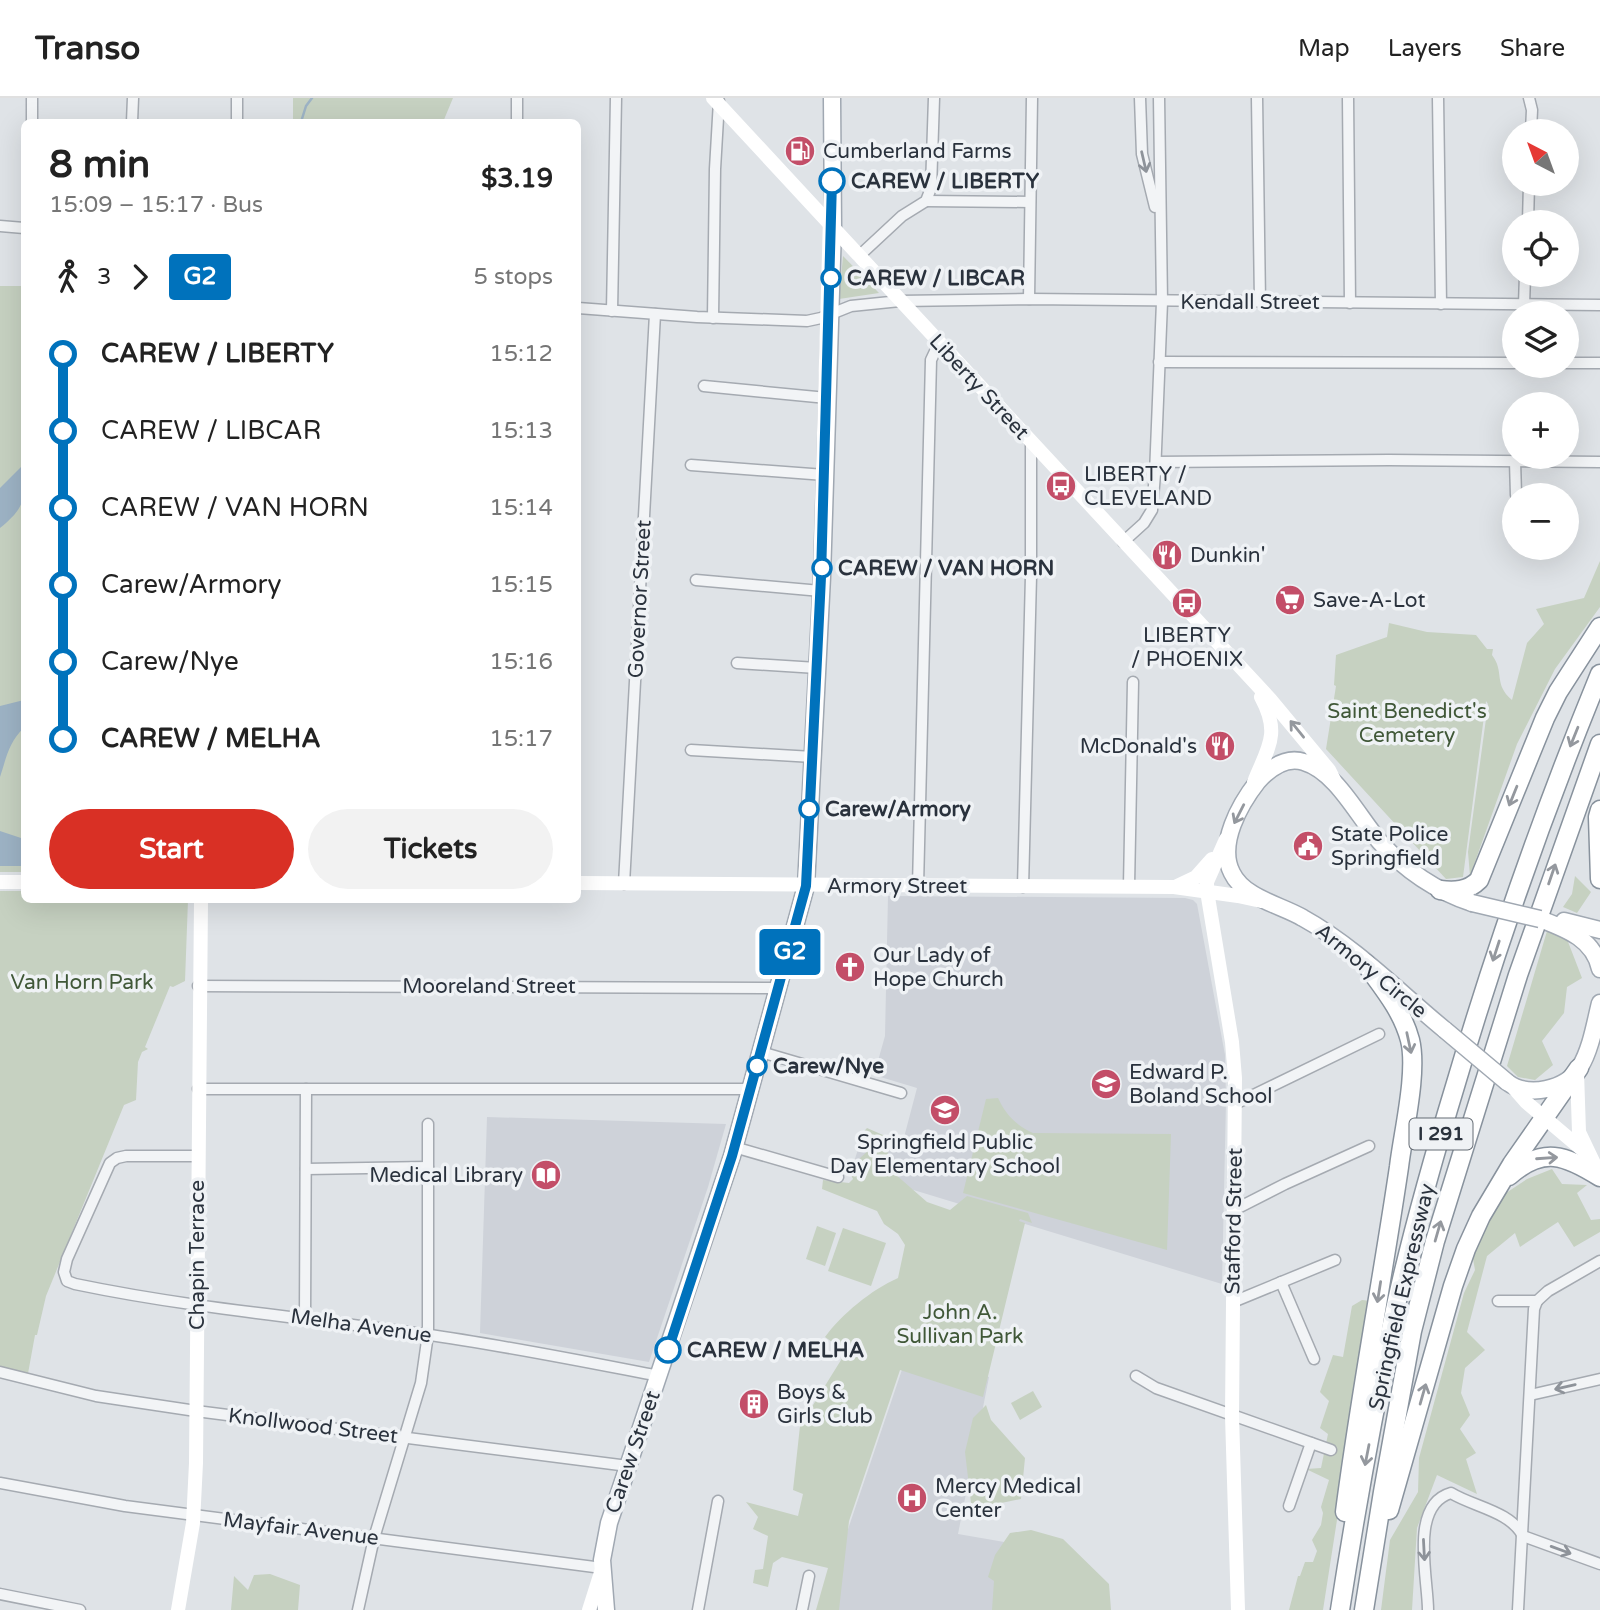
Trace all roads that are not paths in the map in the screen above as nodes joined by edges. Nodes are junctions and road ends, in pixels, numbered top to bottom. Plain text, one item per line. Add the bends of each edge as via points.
1 (32, 98) edge
2 (133, 98) edge
3 (237, 98) edge
4 (517, 98) edge
5 (617, 98) edge
6 (832, 98) edge
7 (934, 98) edge
8 (1032, 98) edge
9 (1140, 98) edge
10 (1159, 98) edge
11 (1257, 98) edge
12 (1348, 98) edge
13 (1438, 98) edge
14 (1529, 98) edge
15 (717, 100) edge
16 (32, 119) edge
17 (132, 119) edge
18 (237, 119) edge
19 (517, 119) edge
20 (1532, 119) edge
21 (926, 201) junction
22 (1030, 202) junction
23 (1159, 225) junction
24 (0, 226) edge
25 (21, 228) edge
26 (833, 228) junction
27 (859, 256) junction
28 (1028, 299) junction
29 (900, 301) junction
30 (1162, 302) junction
31 (1260, 302) junction
32 (1350, 303) junction
33 (1441, 304) junction
34 (1502, 305) edge
35 (1579, 305) edge
36 (1600, 305) edge
37 (581, 308) edge
38 (612, 311) junction
39 (830, 313) junction
40 (655, 314) junction
41 (713, 318) junction
42 (939, 343) junction
43 (1159, 362) junction
44 (1502, 363) edge
45 (1579, 363) edge
46 (1600, 363) edge
47 (704, 386) dead end
48 (827, 398) junction
49 (1031, 443) junction
50 (1502, 461) edge
51 (1156, 462) junction
52 (1579, 462) edge
53 (1600, 462) edge
54 (691, 465) dead end
55 (825, 475) junction
56 (1123, 541) junction
57 (696, 580) dead end
58 (821, 591) junction
59 (1600, 627) edge
60 (737, 663) dead end
61 (817, 668) junction
62 (1600, 674) edge
63 (1247, 675) junction
64 (1133, 682) dead end
65 (1600, 744) edge
66 (691, 750) dead end
67 (813, 757) junction
68 (1336, 785) junction
69 (1252, 789) junction
70 (1600, 810) edge
71 (1599, 843) edge
72 (1224, 844) junction
73 (1600, 879) edge
74 (0, 882) edge
75 (21, 882) edge
76 (581, 883) edge
77 (624, 884) junction
78 (806, 886) junction
79 (918, 886) junction
80 (1129, 886) junction
81 (1023, 887) junction
82 (1174, 887) junction
83 (1440, 890) junction
84 (1207, 891) junction
85 (201, 903) edge
86 (1271, 904) junction
87 (1558, 923) junction
88 (1600, 930) edge
89 (1365, 963) junction
90 (1600, 969) edge
91 (198, 986) junction
92 (779, 988) junction
93 (1600, 1003) edge
94 (1379, 1034) dead end
95 (761, 1052) junction
96 (1578, 1070) junction
97 (1509, 1084) junction
98 (198, 1089) junction
99 (306, 1089) junction
100 (751, 1090) junction
101 (901, 1093) dead end
102 (1235, 1104) junction
103 (1545, 1117) junction
104 (428, 1124) dead end
105 (1369, 1146) dead end
106 (734, 1147) junction
107 (1594, 1153) edge
108 (198, 1156) junction
109 (428, 1167) junction
110 (306, 1169) junction
111 (838, 1177) dead end
112 (1600, 1177) edge
113 (1498, 1186) junction
114 (1234, 1210) junction
115 (1335, 1260) dead end
116 (1600, 1261) edge
117 (1281, 1282) junction
118 (1498, 1301) dead end
119 (1537, 1301) junction
120 (1233, 1302) junction
121 (196, 1306) junction
122 (305, 1318) junction
123 (428, 1334) junction
124 (1314, 1359) dead end
125 (0, 1372) edge
126 (659, 1376) junction
127 (1136, 1376) dead end
128 (1600, 1379) edge
129 (1530, 1395) junction
130 (196, 1411) junction
131 (1232, 1416) junction
132 (404, 1436) junction
133 (1311, 1443) junction
134 (1331, 1450) dead end
135 (628, 1466) junction
136 (0, 1483) edge
137 (718, 1501) dead end
138 (1290, 1506) dead end
139 (194, 1515) junction
140 (1523, 1536) junction
141 (374, 1538) junction
142 (1600, 1564) edge
143 (602, 1567) junction
144 (809, 1576) dead end
145 (1369, 1577) junction
146 (0, 1594) edge
147 (1340, 1608) edge
148 (80, 1610) edge
149 (178, 1610) edge
150 (358, 1610) edge
151 (589, 1610) edge
152 (606, 1610) edge
153 (698, 1610) edge
154 (802, 1610) edge
155 (1238, 1610) edge
156 (1364, 1610) edge
157 (1427, 1610) edge
158 (1518, 1610) edge

1 - 16 street
2 - 17 street
3 - 18 street
4 - 19 street
5 - 38 street
6 - 26 main road, Carew Street
7 - 21 street via 931,188
8 - 22 street
9 -> 23 street via 1142,154
10 - 23 street
11 - 31 street
12 - 32 street
13 - 33 street
14 - 20 street
15 - 26 main road, Liberty Street
15 - 41 street
21 - 22 street
21 - 27 street via 902,216
22 - 28 street
23 - 30 street
24 - 25 street
26 - 27 main road, Liberty Street
26 - 39 main road, Carew Street
27 - 29 main road, Liberty Street
28 - 29 street, Kendall Street
28 - 30 street, Kendall Street
29 - 39 street, Kendall Street via 850,306
29 - 42 main road, Liberty Street
30 - 31 street, Kendall Street
30 - 43 street
31 - 32 street, Kendall Street
32 - 33 street, Kendall Street
33 - 34 street, Kendall Street
35 - 36 street, Kendall Street
37 - 38 street, Kendall Street
38 - 40 street, Kendall Street
39 - 41 street, Kendall Street via 807,321
39 - 48 main road, Carew Street
40 - 41 street, Kendall Street
40 - 77 street, Governor Street
42 - 49 main road, Liberty Street
42 - 79 street via 931,360
43 - 44 street
43 - 51 street
45 - 46 street
47 - 48 street
48 - 55 main road, Carew Street
49 - 56 main road, Liberty Street
49 - 81 street
50 - 51 street
51 - 56 street via 1152,510
52 - 53 street
54 - 55 street
55 - 58 main road, Carew Street
56 - 63 main road, Liberty Street
57 - 58 street
58 - 61 main road, Carew Street
59 -> 83 highway via 1545,718 1479,880 1462,890
60 - 61 street
61 - 67 main road, Carew Street
62 -> 147 highway, Springfield Expressway / I 291 via 1505,925 1430,1173 1392,1324
68 -> 63 main road, Liberty Street via 1293,724
63 - 69 main road, Liberty Street via 1270,714 1273,736
64 - 80 street
145 -> 65 highway, Springfield Expressway / I 291 via 1412,1331 1433,1251 1518,975
66 - 67 street
67 - 78 main road, Carew Street
68 - 69 main road via 1314,766 1295,760 1271,769
68 - 83 main road via 1392,854
69 -> 72 main road
70 - 71 highway
71 - 73 highway
72 - 82 main road via 1200,874
72 - 84 main road, Stafford Street
72 - 86 main road, Armory Circle via 1234,878
74 - 75 main road
76 - 77 main road, Armory Street
77 - 78 main road, Armory Street
78 - 79 main road, Armory Street
78 - 92 main road, Carew Street
79 - 81 main road, Armory Street
80 - 81 main road, Armory Street
80 - 82 main road, Armory Street
82 - 84 main road, Armory Street
83 - 87 main road, bridge via 1472,903
84 - 86 main road, Armory Street
84 - 102 main road, Stafford Street via 1232,1042
85 - 91 main road, Chapin Terrace
86 - 89 main road, Armory Circle via 1316,926
87 - 88 main road
87 - 90 main road via 1584,940
89 - 97 main road, Armory Circle, bridge
89 -> 147 highway via 1403,1021 1412,1067 1354,1444
91 - 92 street, Mooreland Street
91 - 98 main road, Chapin Terrace
92 - 95 main road, Carew Street
93 - 96 main road
94 - 102 street
95 - 100 main road, Carew Street
95 - 101 street
96 - 97 main road via 1546,1090
96 - 103 highway
96 - 107 main road via 1579,1132
97 - 103 main road
98 - 99 street
98 - 108 main road, Chapin Terrace
99 - 100 street
99 - 110 street
100 - 106 main road, Carew Street
102 - 114 main road, Stafford Street
103 - 107 main road
103 - 113 highway
104 - 109 street
105 - 114 street
106 - 111 street
106 - 126 main road, Carew Street
107 - 112 main road
108 - 121 main road, Chapin Terrace
108 - 121 street, Melha Avenue via 126,1156 110,1163 67,1259 65,1277 75,1284
109 - 110 street
109 - 123 street
110 - 122 street
113 -> 112 highway via 1525,1164 1555,1157 1574,1160
145 -> 113 highway via 1453,1286
114 - 120 main road, Stafford Street
115 - 117 street
116 - 119 street
117 - 120 street
117 - 124 street
118 - 119 street
119 - 129 street
120 - 131 main road, Stafford Street
121 - 122 street, Melha Avenue
121 - 130 main road, Chapin Terrace
122 - 123 street, Melha Avenue
123 - 126 street, Melha Avenue
123 - 132 street via 421,1383
125 - 130 street, Knollwood Street via 96,1396
126 - 135 main road, Carew Street
127 - 131 street
128 -> 129 street
129 - 140 street
130 - 132 street, Knollwood Street
130 - 139 main road, Chapin Terrace
131 - 133 street
131 - 155 main road, Stafford Street
132 - 135 street, Knollwood Street
132 - 141 street
133 - 134 street
133 - 138 street
135 - 143 main road, Carew Street via 609,1523
136 - 139 street, Mayfair Avenue
137 - 153 street
139 - 141 street, Mayfair Avenue
139 - 149 main road, Chapin Terrace
140 -> 142 street
140 -> 157 street via 1509,1520 1451,1493 1441,1496 1433,1504 1423,1534
140 - 158 street
141 - 143 street, Mayfair Avenue
141 - 150 street
143 - 151 main road
143 - 152 main road, Carew Street
144 - 154 street
145 - 156 highway, Springfield Expressway / I 291
146 - 148 street

